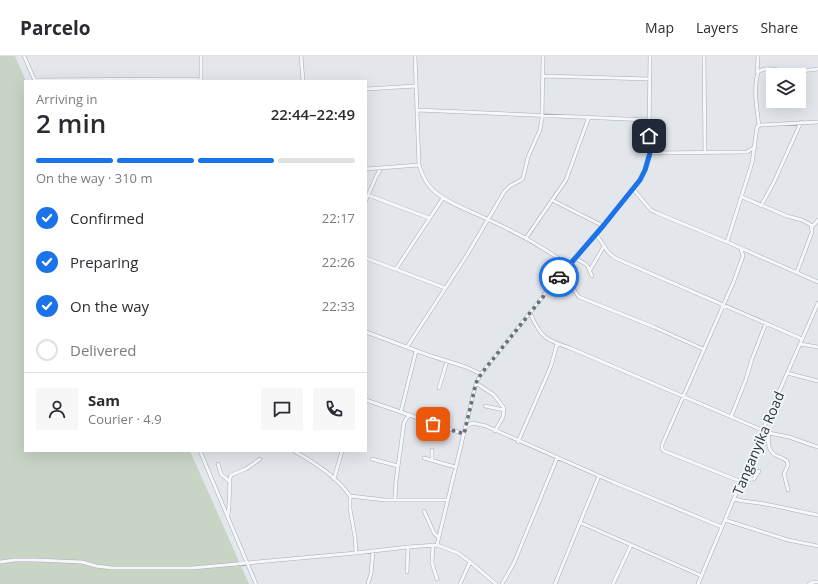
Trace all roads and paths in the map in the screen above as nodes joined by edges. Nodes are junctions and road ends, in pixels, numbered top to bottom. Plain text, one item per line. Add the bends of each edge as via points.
1 (24, 56) edge
2 (201, 56) edge
3 (301, 56) edge
4 (415, 56) edge
5 (543, 56) edge
6 (650, 56) edge
7 (704, 56) edge
8 (758, 56) edge
9 (818, 69) edge
10 (757, 75) junction
11 (543, 76) junction
12 (650, 79) junction
13 (35, 80) edge
14 (194, 80) edge
15 (201, 80) edge
16 (303, 80) edge
17 (416, 86) junction
18 (367, 89) edge
19 (417, 110) junction
20 (542, 115) junction
21 (589, 118) junction
22 (649, 120) junction
23 (801, 122) junction
24 (818, 122) edge
25 (759, 126) junction
26 (755, 147) junction
27 (650, 153) junction
28 (705, 153) junction
29 (419, 165) junction
30 (381, 168) junction
31 (367, 169) edge
32 (633, 189) junction
33 (368, 195) joint
34 (742, 196) junction
35 (442, 198) junction
36 (552, 200) junction
37 (761, 206) junction
38 (429, 218) junction
39 (489, 220) junction
40 (818, 220) edge
41 (603, 226) junction
42 (812, 227) junction
43 (596, 234) junction
44 (526, 238) junction
45 (726, 242) junction
46 (604, 246) junction
47 (741, 249) junction
48 (367, 258) edge
49 (575, 258) junction
50 (568, 265) junction
51 (396, 269) junction
52 (590, 270) junction
53 (797, 272) junction
54 (562, 273) junction
55 (592, 276) dead end
56 (818, 282) edge
57 (445, 288) junction
58 (818, 303) edge
59 (724, 305) junction
60 (530, 313) junction
61 (766, 323) junction
62 (367, 332) edge
63 (802, 339) junction
64 (557, 344) junction
65 (800, 344) junction
66 (407, 347) junction
67 (818, 347) edge
68 (703, 350) junction
69 (416, 351) junction
70 (446, 361) junction
71 (481, 374) junction
72 (787, 374) junction
73 (818, 381) edge
74 (476, 383) junction
75 (439, 388) dead end
76 (682, 396) junction
77 (367, 400) edge
78 (485, 406) dead end
79 (504, 410) junction
80 (403, 412) junction
81 (410, 415) junction
82 (468, 417) junction
83 (731, 417) junction
84 (406, 419) junction
85 (473, 423) junction
86 (466, 426) junction
87 (763, 430) junction
88 (496, 431) junction
89 (769, 433) junction
90 (464, 434) junction
91 (518, 442) junction
92 (818, 447) edge
93 (432, 450) dead end
94 (200, 452) edge
95 (296, 452) edge
96 (342, 452) edge
97 (424, 458) dead end
98 (557, 458) junction
99 (260, 459) dead end
100 (372, 459) dead end
101 (432, 460) junction
102 (218, 464) dead end
103 (398, 466) junction
104 (456, 467) junction
105 (759, 471) dead end
106 (599, 476) junction
107 (334, 479) junction
108 (229, 481) junction
109 (742, 481) junction
110 (788, 490) dead end
111 (350, 496) junction
112 (395, 499) junction
113 (734, 499) junction
114 (448, 500) junction
115 (424, 511) dead end
116 (228, 515) junction
117 (818, 515) edge
118 (726, 520) junction
119 (580, 523) junction
120 (722, 527) junction
121 (439, 538) junction
122 (435, 545) junction
123 (631, 545) junction
124 (818, 546) edge
125 (408, 547) junction
126 (373, 551) junction
127 (356, 553) junction
128 (0, 562) edge
129 (470, 562) junction
130 (248, 564) junction
131 (407, 572) dead end
132 (702, 576) junction
133 (437, 580) dead end
134 (818, 582) edge
135 (368, 583) edge
136 (256, 584) edge
137 (460, 584) edge
138 (496, 584) edge
139 (502, 584) edge
140 (555, 584) edge
141 (613, 584) edge
142 (698, 584) edge
143 (809, 584) edge

1 - 13 street
2 - 15 street
3 - 16 street
4 - 17 street
5 - 11 street
6 - 12 street
7 - 28 street
8 - 10 street
9 - 10 street via 789,72 768,69 761,70
10 - 25 street via 756,108
11 - 12 street
11 - 20 street
12 - 22 street
13 - 14 street
17 - 18 street
17 - 19 street
19 - 20 street
19 - 29 street
20 - 21 street
20 - 39 street via 540,130 521,180 504,192
21 - 22 street
21 - 36 street via 566,180
22 - 27 street
23 - 24 street
23 - 25 street
23 - 37 street
25 - 26 street via 756,129
26 - 28 street via 747,152
26 - 34 street
27 - 28 street
27 - 32 street via 645,170
29 - 30 street
29 - 35 street via 423,177
30 - 31 street
30 - 33 street
32 - 41 street
32 - 45 street via 651,210
33 - 38 street
34 - 37 street
34 - 45 street
35 - 38 street
35 - 39 street
36 - 41 street
36 - 44 street
37 - 42 street via 802,220
38 - 51 street
39 - 44 street
39 - 57 street
40 - 42 street
41 - 43 street
42 - 53 street
43 - 46 street
43 - 49 street
44 - 50 street
45 - 47 street
46 - 52 street
46 - 59 street via 616,258
47 - 53 street
47 - 59 street via 743,256
48 - 51 street
49 - 50 street
49 - 52 street
50 - 54 street
51 - 57 street
52 - 55 street
53 - 56 street
54 - 60 street
54 - 68 street via 579,297
57 - 66 street
58 - 63 street, Tanganyika Road
59 - 61 street
59 - 68 street
60 - 64 street via 544,337
60 - 71 street
61 - 63 street
61 - 83 street
62 - 66 street
63 - 65 street, Tanganyika Road
64 - 76 street
64 - 91 street via 551,366
65 - 67 street
65 - 72 street, Tanganyika Road
66 - 69 street
68 - 76 street
69 - 70 street
69 - 80 street
70 - 71 street
70 - 75 street
71 - 74 street
72 - 73 street
72 - 87 street, Tanganyika Road
74 - 79 street via 494,394
74 - 82 street
76 - 83 street
76 - 109 street via 662,448
77 - 80 street
78 - 79 street
79 - 88 street
80 - 81 street
80 - 84 street
81 - 84 street
81 - 90 street
82 - 85 street
82 - 86 street
83 - 87 street
84 - 103 street
85 - 86 street
85 - 88 street
86 - 90 street
87 - 89 street
87 - 109 street, Tanganyika Road
88 - 91 street
89 - 92 street
89 - 110 street via 768,442 771,450 788,461 784,474
90 - 104 street
91 - 98 street
93 - 101 street
94 - 116 street
95 - 107 street
96 - 107 street
97 - 101 street
98 - 106 street
98 - 139 street via 514,563
99 - 108 street via 231,475
100 - 103 street
101 - 104 street
102 - 108 street via 221,474
103 - 112 street
104 - 114 street
105 - 109 street via 754,479
106 - 119 street
106 - 120 street
107 - 111 street
108 - 116 street
109 - 113 street, Tanganyika Road
111 - 112 street
111 - 127 street
112 - 114 street
113 - 117 street
113 - 118 street, Tanganyika Road
114 - 121 street
115 - 121 street
116 - 130 street
118 - 120 street, Tanganyika Road
118 - 124 street via 788,540
119 - 123 street
119 - 140 street
120 - 132 street, Tanganyika Road
121 - 122 street
122 - 125 street
122 - 129 street via 458,553
122 - 133 street via 432,563
123 - 132 street
123 - 141 street
125 - 126 street
125 - 131 street
126 - 127 street
126 - 135 street
127 - 130 street
128 - 130 street via 82,562 96,566 137,568
129 - 137 street
129 - 138 street
130 - 136 street
132 - 142 street, Tanganyika Road
134 - 143 street

